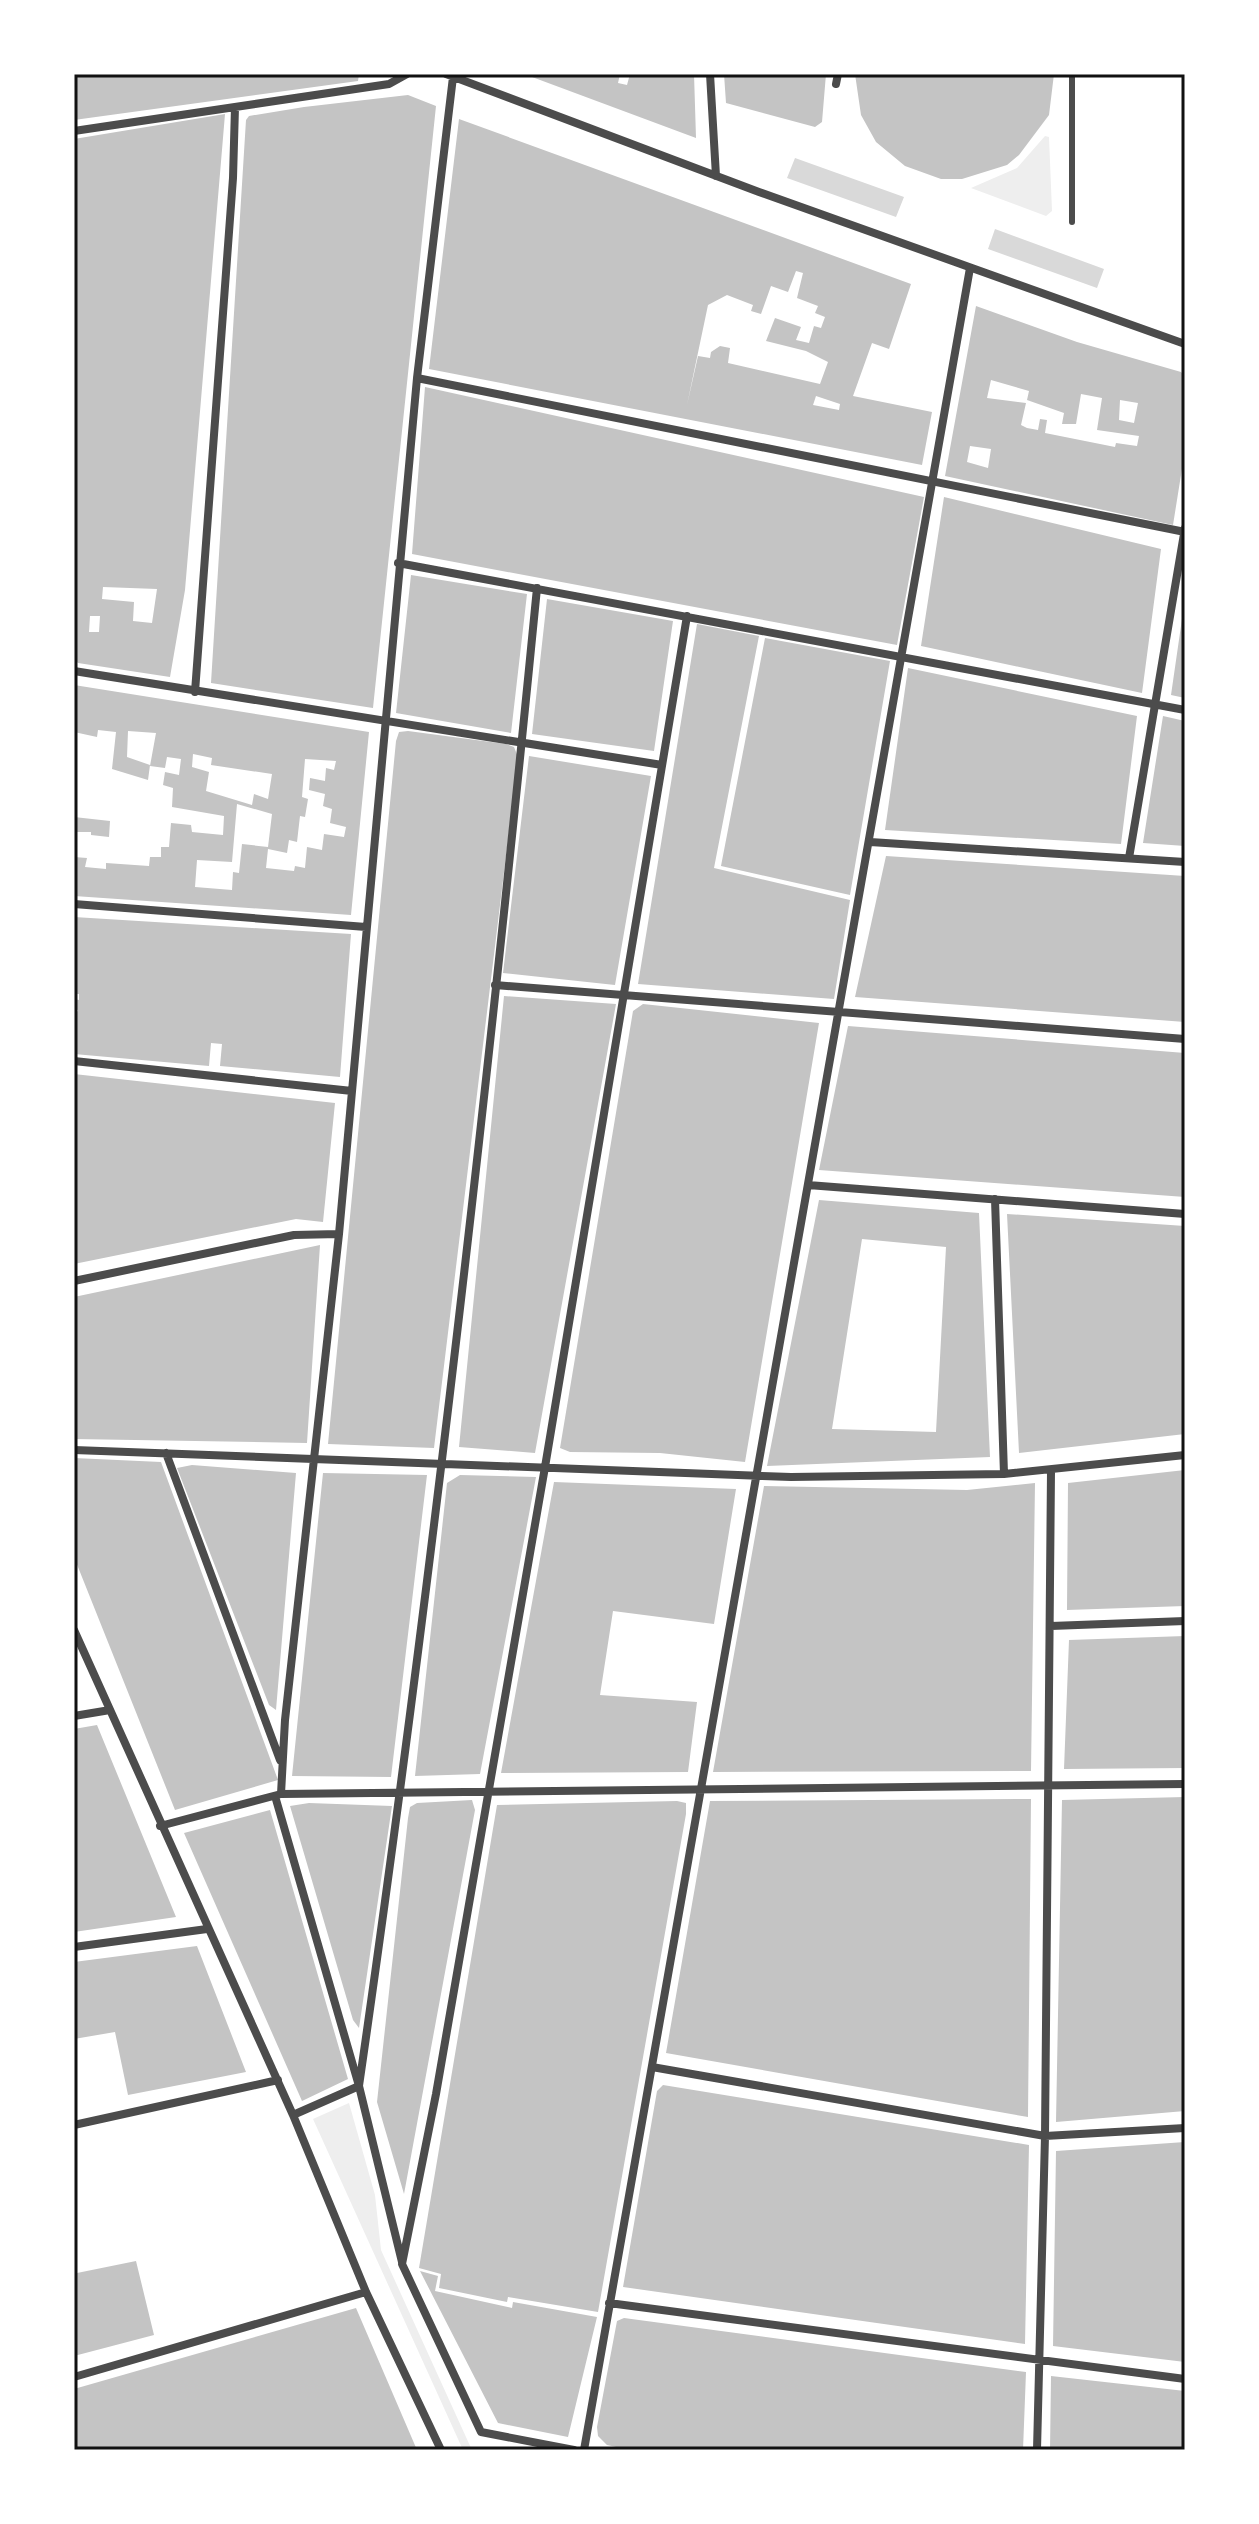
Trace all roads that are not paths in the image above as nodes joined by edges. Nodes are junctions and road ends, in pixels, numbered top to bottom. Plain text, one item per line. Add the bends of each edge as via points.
1 (407, 74) edge
2 (710, 74) edge
3 (1072, 74) edge
4 (450, 76) edge
5 (235, 107) junction
6 (74, 131) edge
7 (716, 176) junction
8 (1072, 222) dead end
9 (970, 268) junction
10 (1185, 344) edge
11 (417, 378) junction
12 (932, 481) junction
13 (1185, 530) edge
14 (398, 563) junction
15 (537, 588) junction
16 (687, 616) junction
17 (900, 655) junction
18 (74, 671) edge
19 (195, 692) junction
20 (1155, 705) junction
21 (1185, 710) edge
22 (386, 720) junction
23 (522, 745) junction
24 (662, 765) junction
25 (870, 842) junction
26 (1129, 858) junction
27 (1185, 862) edge
28 (74, 904) edge
29 (366, 927) junction
30 (495, 985) junction
31 (626, 993) junction
32 (838, 1013) junction
33 (1185, 1039) edge
34 (74, 1061) edge
35 (352, 1091) junction
36 (808, 1185) junction
37 (995, 1199) junction
38 (1185, 1214) edge
39 (339, 1234) junction
40 (74, 1281) edge
41 (74, 1450) edge
42 (166, 1453) junction
43 (1185, 1455) edge
44 (314, 1459) junction
45 (441, 1463) junction
46 (545, 1467) junction
47 (1051, 1471) junction
48 (1004, 1474) junction
49 (754, 1475) junction
50 (1185, 1621) edge
51 (1051, 1626) junction
52 (74, 1630) edge
53 (110, 1710) junction
54 (74, 1716) edge
55 (282, 1765) junction
56 (1185, 1784) edge
57 (1050, 1786) junction
58 (702, 1787) junction
59 (487, 1791) junction
60 (401, 1792) junction
61 (278, 1795) junction
62 (160, 1826) junction
63 (207, 1929) junction
64 (74, 1947) edge
65 (652, 2067) junction
66 (278, 2080) junction
67 (359, 2086) junction
68 (293, 2115) junction
69 (74, 2125) edge
70 (1185, 2128) edge
71 (1045, 2136) junction
72 (402, 2264) junction
73 (366, 2292) junction
74 (609, 2303) junction
75 (1039, 2360) junction
76 (74, 2377) edge
77 (1185, 2379) edge
78 (441, 2450) edge
79 (574, 2450) edge
80 (584, 2450) edge
81 (1037, 2450) edge

1 - 5 street via 389,84
2 - 7 street
3 - 8 street
4 - 7 street
4 - 11 street
5 - 6 street
5 - 19 street
7 - 9 street
9 - 10 street
9 - 12 street
11 - 12 street
11 - 14 street
12 - 13 street
12 - 17 street
13 - 20 street
14 - 15 street
14 - 22 street
15 - 16 street
15 - 23 street
16 - 17 street
16 - 24 street
17 - 20 street
17 - 25 street
18 - 19 street
19 - 22 street
20 - 21 street
20 - 26 street
22 - 23 street
22 - 29 street
23 - 24 street
23 - 30 street
24 - 31 street
25 - 26 street
25 - 32 street
26 - 27 street
28 - 29 street
29 - 35 street
30 - 31 street
30 - 45 street
31 - 32 street
31 - 46 street
32 - 33 street
32 - 36 street
34 - 35 street
35 - 39 street
36 - 37 street
36 - 49 street
37 - 38 street
37 - 48 street
39 - 40 street via 294,1235
39 - 44 street
41 - 42 street
42 - 44 street
42 - 55 street
43 - 47 street
44 - 45 street
44 - 55 street
45 - 46 street
45 - 60 street
46 - 49 street
46 - 59 street
47 - 48 street
47 - 51 street
48 - 49 street
49 - 58 street
50 - 51 street
51 - 57 street
52 - 53 street
53 - 54 street
53 - 62 street
55 - 61 street
56 - 57 street
57 - 58 street
57 - 71 street
58 - 59 street
58 - 65 street
59 - 60 street
59 - 72 street
60 - 61 street
60 - 67 street
61 - 62 street
61 - 67 street
62 - 63 street
63 - 64 street
63 - 66 street
65 - 71 street
65 - 74 street
66 - 68 street
66 - 69 street
67 - 68 street
67 - 72 street
68 - 73 street
70 - 71 street
71 - 75 street
72 - 79 street via 481,2432
73 - 76 street
73 - 78 street
74 - 75 street
74 - 80 street
75 - 77 street
75 - 81 street

